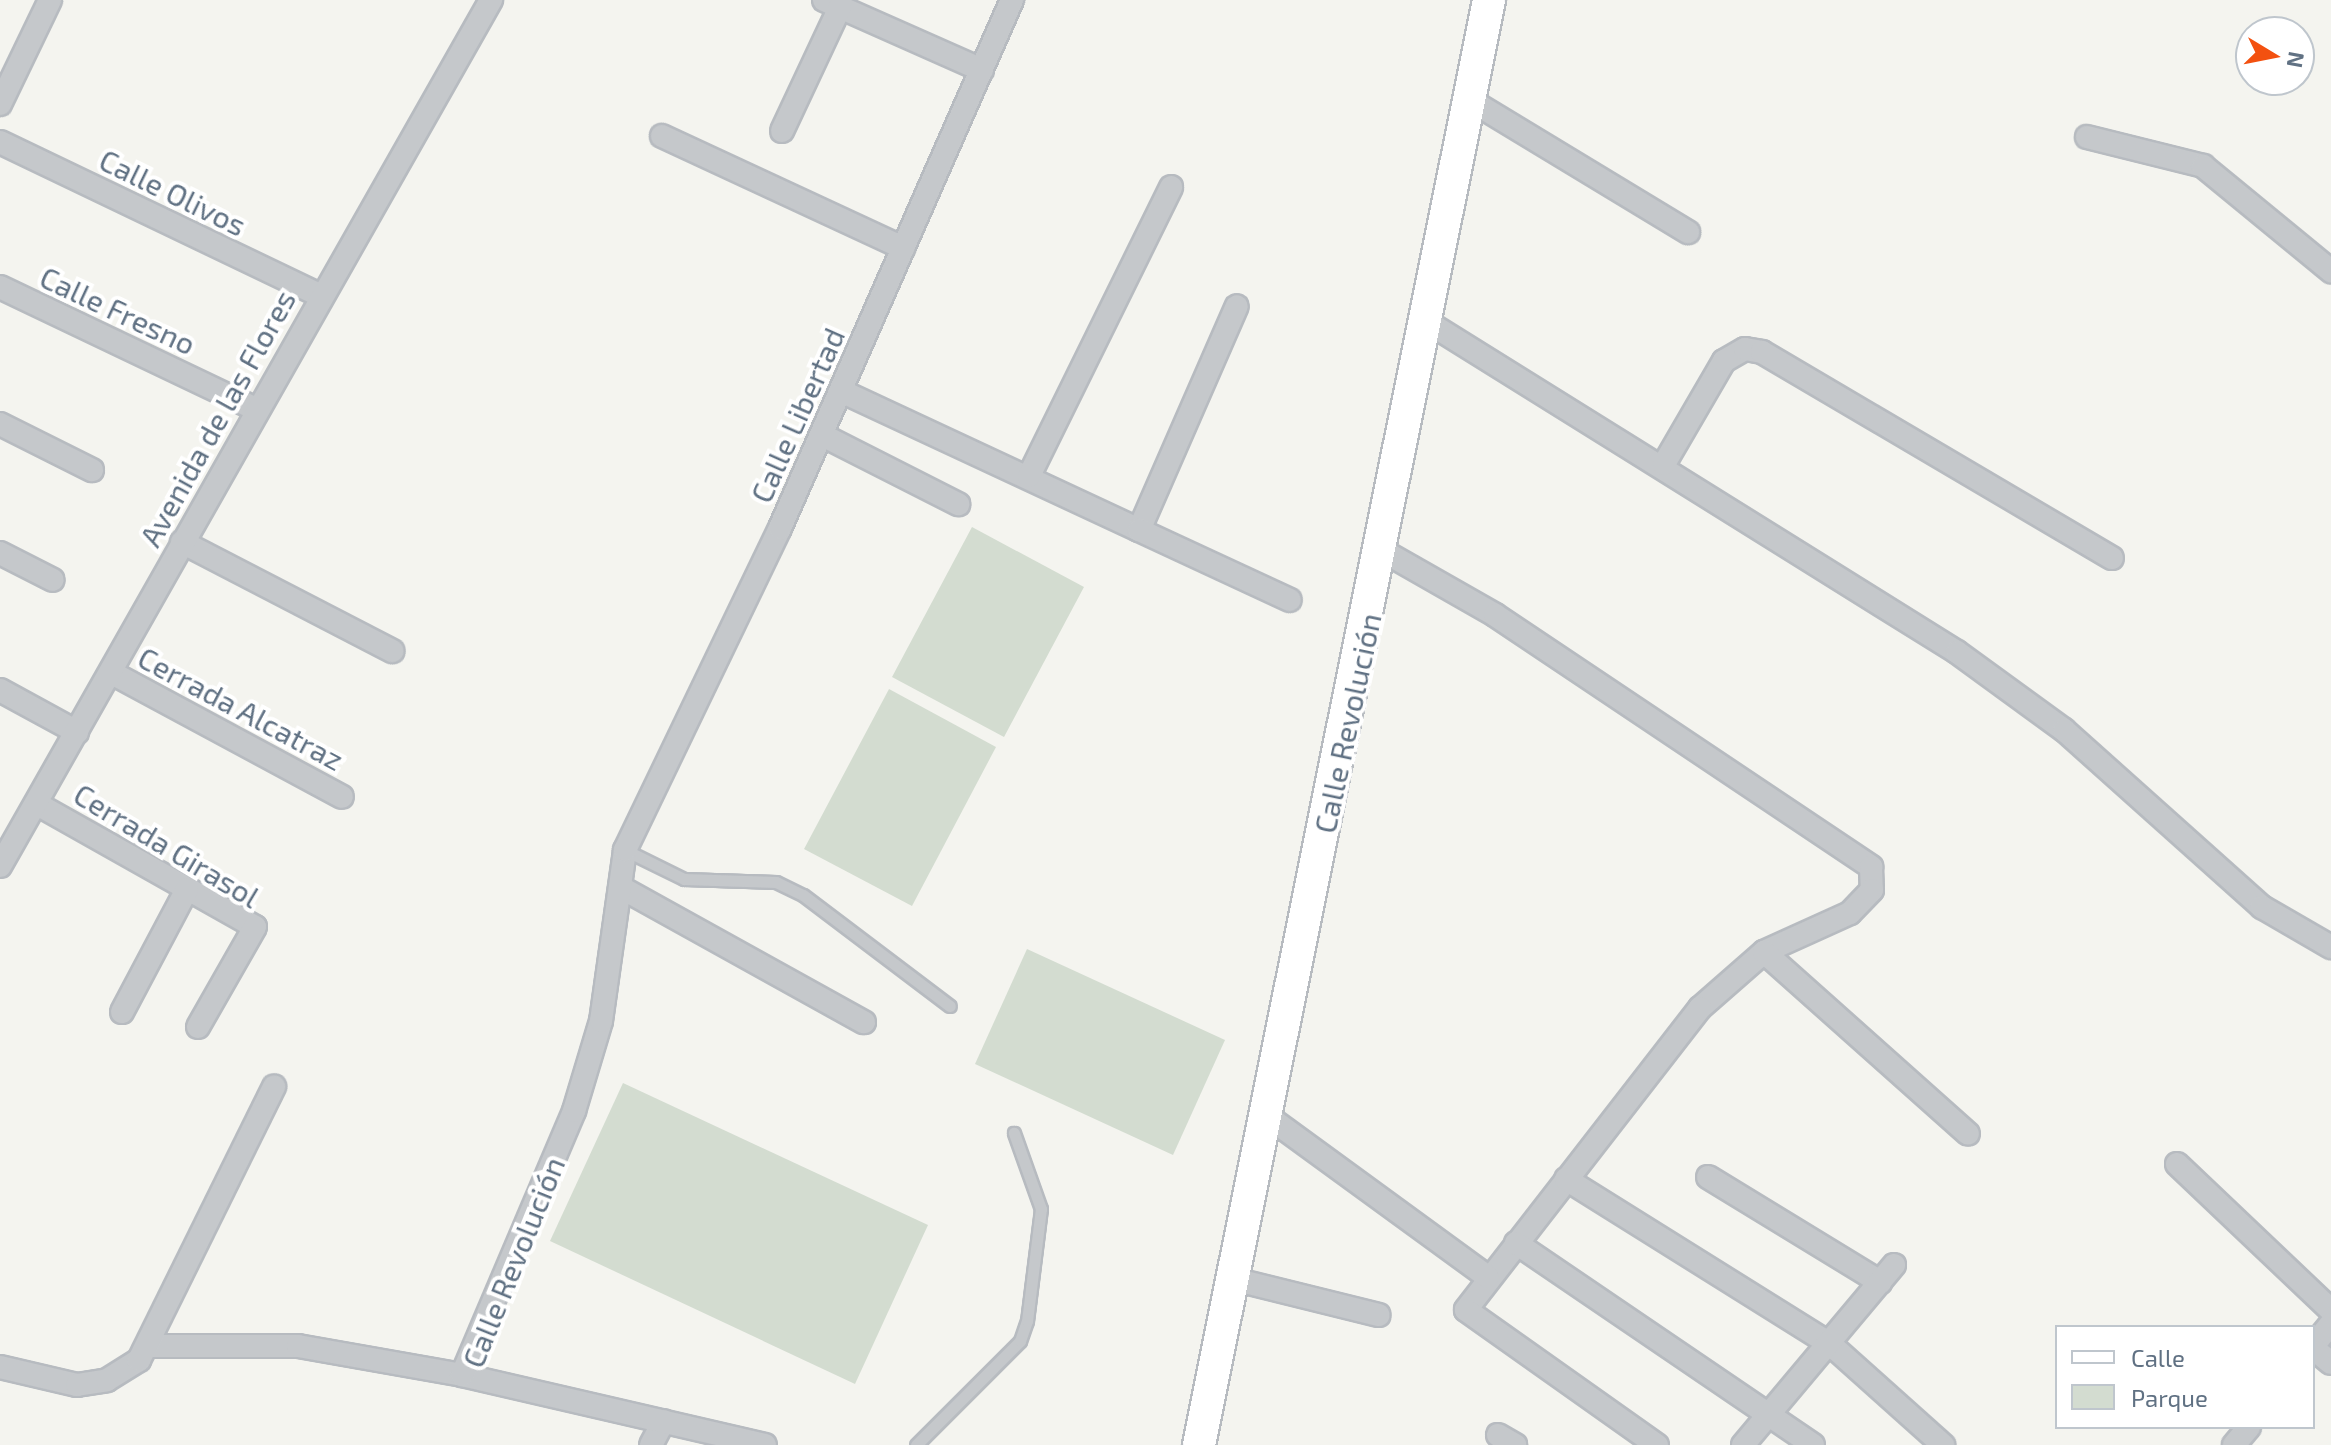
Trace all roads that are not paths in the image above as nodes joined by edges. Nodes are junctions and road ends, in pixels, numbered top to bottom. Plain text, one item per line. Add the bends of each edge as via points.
1 (50, 0) edge
2 (491, 0) edge
3 (1012, 0) edge
4 (1489, 0) edge
5 (832, 4) edge
6 (982, 70) junction
7 (1470, 100) junction
8 (0, 104) edge
9 (782, 131) dead end
10 (662, 136) dead end
11 (2087, 137) dead end
12 (0, 142) edge
13 (1171, 187) dead end
14 (1688, 232) dead end
15 (903, 248) junction
16 (2331, 271) edge
17 (0, 287) edge
18 (319, 295) junction
19 (1237, 306) dead end
20 (1429, 323) junction
21 (841, 391) junction
22 (254, 408) junction
23 (0, 424) edge
24 (822, 435) junction
25 (1664, 464) junction
26 (92, 470) dead end
27 (1029, 476) junction
28 (958, 504) dead end
29 (1139, 530) junction
30 (182, 542) junction
31 (1383, 551) junction
32 (0, 553) edge
33 (2112, 558) dead end
34 (53, 580) dead end
35 (1290, 600) dead end
36 (392, 651) dead end
37 (112, 673) junction
38 (0, 690) edge
39 (77, 732) junction
40 (342, 797) dead end
41 (37, 804) junction
42 (625, 850) junction
43 (0, 866) edge
44 (620, 887) junction
45 (187, 889) junction
46 (2331, 947) edge
47 (1764, 952) junction
48 (950, 1006) dead end
49 (122, 1012) dead end
50 (864, 1022) dead end
51 (198, 1027) dead end
52 (274, 1087) dead end
53 (1267, 1116) junction
54 (1014, 1133) dead end
55 (1968, 1134) dead end
56 (2177, 1164) dead end
57 (1708, 1177) dead end
58 (1566, 1179) junction
59 (1516, 1243) junction
60 (1488, 1277) junction
61 (1233, 1279) junction
62 (2331, 1310) edge
63 (1379, 1315) dead end
64 (2331, 1324) edge
65 (1830, 1344) junction
66 (2315, 1344) edge
67 (152, 1346) junction
68 (2315, 1349) edge
69 (2331, 1363) edge
70 (0, 1367) edge
71 (462, 1375) junction
72 (1774, 1412) junction
73 (664, 1421) junction
74 (2247, 1429) edge
75 (1629, 1437) edge
76 (651, 1445) edge
77 (765, 1445) edge
78 (916, 1445) edge
79 (1199, 1445) edge
80 (1657, 1445) edge
81 (1743, 1445) edge
82 (1813, 1445) edge
83 (1943, 1445) edge
84 (2234, 1445) edge

1 - 8 street
2 - 18 street, Avenida de las Flores
3 - 6 street, Calle Libertad
4 - 7 street, Calle Revolución
5 - 6 street
5 - 9 street
6 - 15 street, Calle Libertad
7 - 14 street
7 - 20 street, Calle Revolución
10 - 15 street
11 - 16 street via 2203,166
12 - 18 street, Calle Olivos
13 - 27 street
15 - 21 street, Calle Libertad
17 - 22 street, Calle Fresno
18 - 22 street, Avenida de las Flores
19 - 29 street
20 - 25 street
20 - 31 street, Calle Revolución
21 - 24 street, Calle Libertad
21 - 27 street
22 - 30 street, Avenida de las Flores
23 - 26 street
24 - 28 street
24 - 42 street, Calle Libertad
25 - 33 street via 1724,361 1745,349 1762,352
25 - 46 street via 1957,652 2064,730 2262,907
27 - 29 street
29 - 35 street
30 - 36 street
30 - 37 street, Avenida de las Flores
31 - 47 street via 1495,615 1871,867 1872,890 1850,913
31 - 53 street, Calle Revolución
32 - 34 street
37 - 39 street, Avenida de las Flores
37 - 40 street, Cerrada Alcatraz
38 - 39 street
39 - 41 street, Avenida de las Flores
41 - 43 street, Avenida de las Flores
41 - 45 street, Cerrada Girasol
42 - 44 street, Calle Revolución
42 - 48 lane via 684,879 776,882 803,895
44 - 50 street
44 - 71 street, Calle Revolución via 601,1021 574,1111
45 - 49 street
45 - 51 street, Cerrada Girasol via 255,927
47 - 55 street
47 - 58 street via 1700,1008
52 - 67 street
53 - 60 street
53 - 61 street, Calle Revolución
54 - 78 lane via 1041,1209 1020,1341
56 - 62 street
57 - 65 street via 1887,1273
58 - 59 street
58 - 65 street
59 - 60 street
59 - 72 street
60 - 75 street via 1469,1302 1470,1318
61 - 63 street
61 - 79 street, Calle Revolución
64 - 66 street
65 - 72 street
65 - 83 street
67 - 70 street via 124,1372 77,1385
67 - 71 street via 298,1346
68 - 69 street
71 - 73 street, Calle Revolución
72 - 81 street
72 - 82 street
73 - 76 street
73 - 77 street, Calle Revolución
74 - 84 street
75 - 80 street

